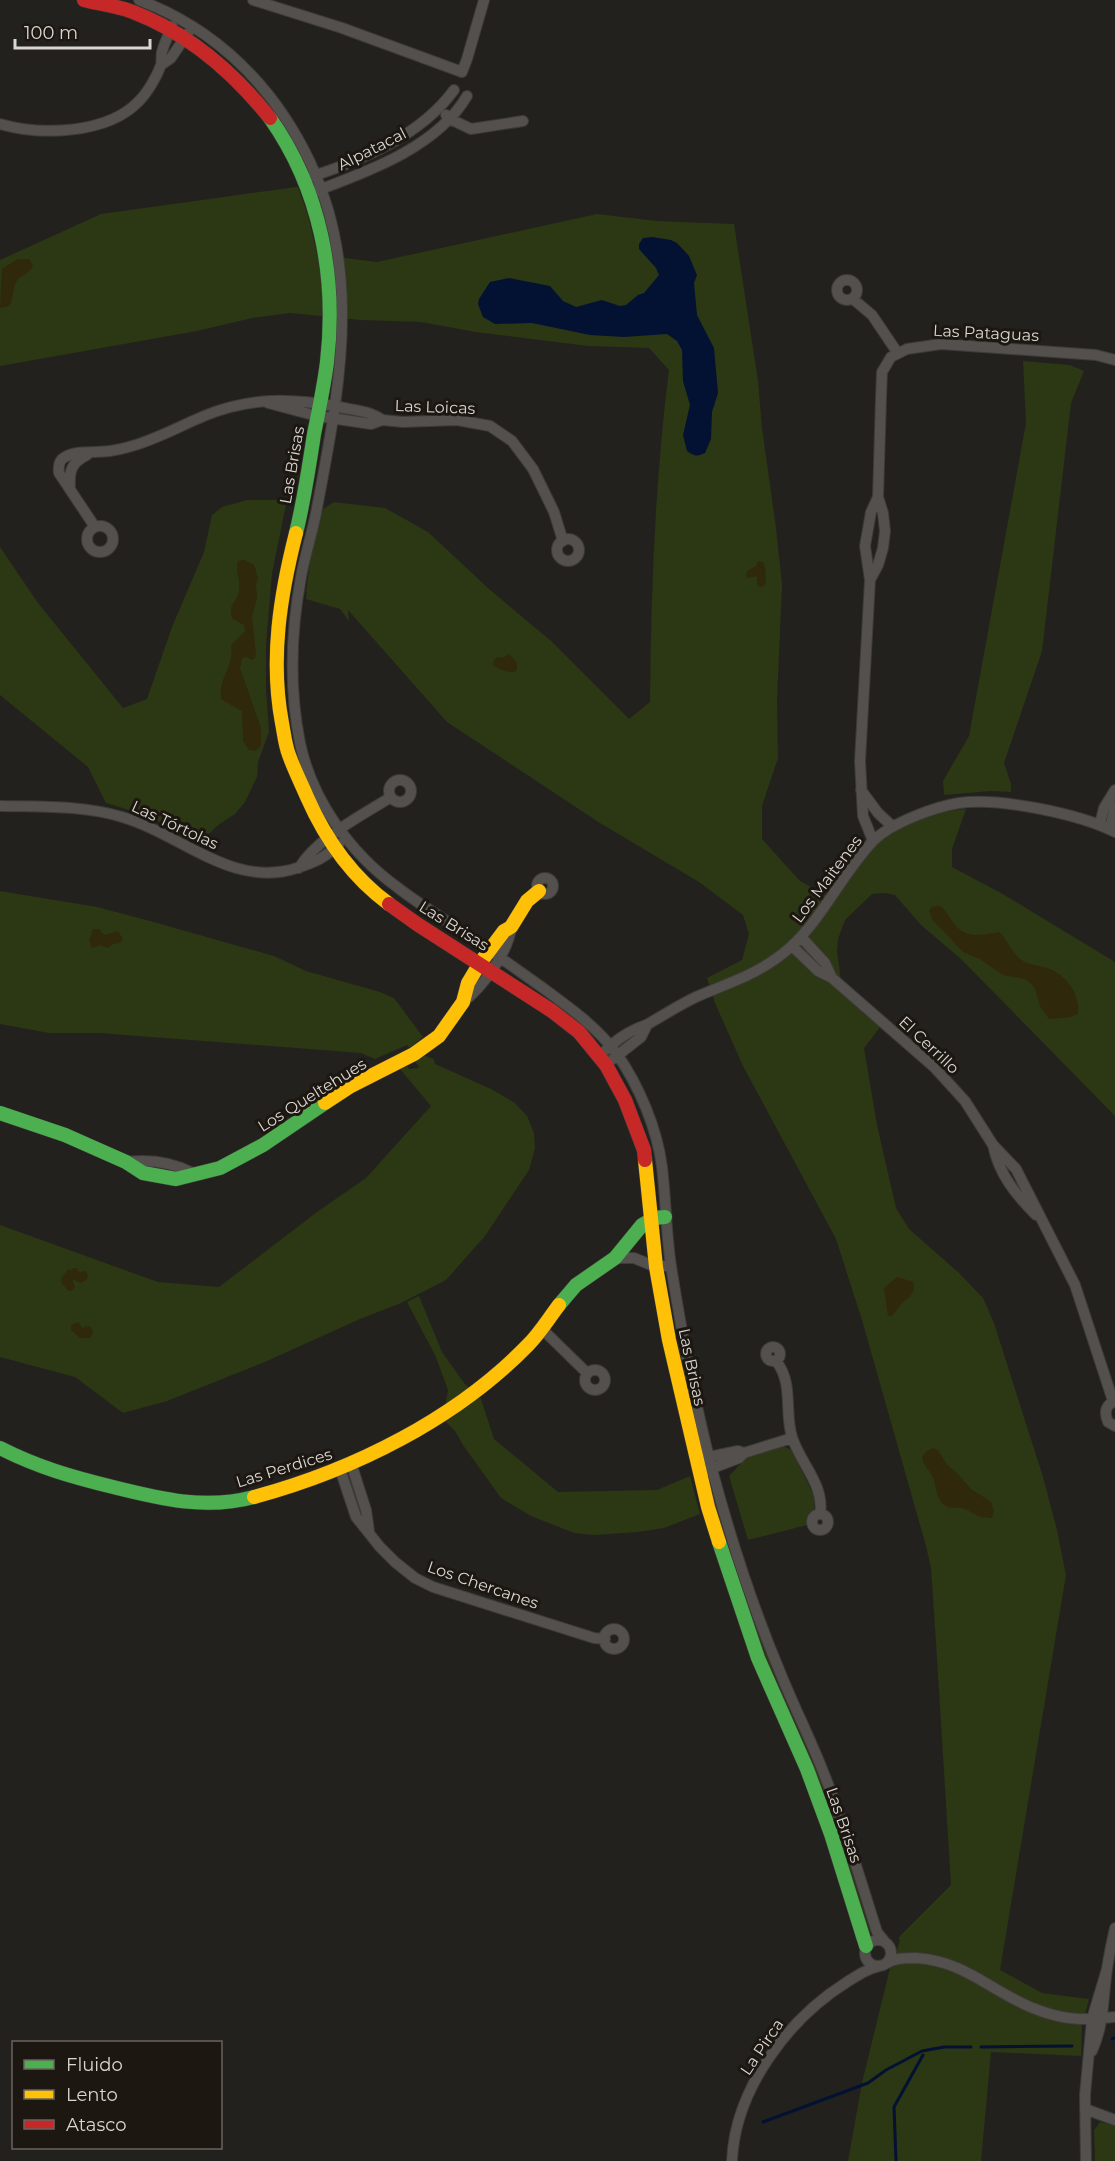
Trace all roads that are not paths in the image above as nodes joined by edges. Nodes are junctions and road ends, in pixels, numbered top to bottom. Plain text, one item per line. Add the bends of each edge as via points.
1 (84, 0) edge
2 (140, 0) edge
3 (253, 0) edge
4 (484, 0) edge
5 (174, 14) junction
6 (192, 25) junction
7 (170, 30) junction
8 (184, 39) junction
9 (161, 65) junction
10 (454, 90) dead end
11 (467, 96) dead end
12 (439, 108) junction
13 (450, 119) junction
14 (523, 122) dead end
15 (0, 124) edge
16 (310, 177) junction
17 (316, 191) junction
18 (853, 299) dead end
19 (897, 352) junction
20 (1115, 360) edge
21 (335, 407) junction
22 (319, 410) junction
23 (333, 419) junction
24 (382, 420) junction
25 (878, 497) junction
26 (95, 527) dead end
27 (563, 541) dead end
28 (870, 580) junction
29 (280, 610) junction
30 (295, 611) junction
31 (861, 790) junction
32 (1115, 790) edge
33 (391, 797) dead end
34 (0, 806) edge
35 (1115, 806) edge
36 (892, 826) junction
37 (1108, 828) edge
38 (343, 833) junction
39 (873, 841) junction
40 (332, 843) junction
41 (539, 891) dead end
42 (802, 938) junction
43 (792, 946) junction
44 (494, 953) junction
45 (485, 966) junction
46 (832, 978) junction
47 (647, 1025) junction
48 (618, 1055) junction
49 (605, 1056) junction
50 (0, 1113) edge
51 (665, 1217) junction
52 (650, 1219) junction
53 (615, 1258) junction
54 (671, 1265) junction
55 (656, 1267) junction
56 (542, 1329) junction
57 (776, 1362) dead end
58 (587, 1373) dead end
59 (1114, 1401) edge
60 (1115, 1426) edge
61 (792, 1437) junction
62 (0, 1448) edge
63 (704, 1465) junction
64 (346, 1466) junction
65 (820, 1514) dead end
66 (604, 1639) dead end
67 (1115, 1928) edge
68 (887, 1944) junction
69 (865, 1950) junction
70 (911, 1958) junction
71 (882, 1965) junction
72 (856, 1977) junction
73 (1115, 2017) edge
74 (1097, 2019) junction
75 (1085, 2109) junction
76 (1115, 2120) edge
77 (732, 2161) edge
78 (1086, 2161) edge

1 - 7 street, Las Brisas via 132,11
2 - 5 street, Las Brisas
3 - 4 street via 462,72
5 - 6 street, Las Brisas
5 - 7 street
6 - 8 street
6 - 16 street, Las Brisas via 227,51 265,91 302,144
7 - 8 street, Las Brisas
7 - 9 street
8 - 9 street
8 - 16 street, Las Brisas via 250,93
9 - 15 street via 139,101 99,123 45,132
10 - 12 street, Alpatacal
11 - 13 street, Alpatacal
12 - 13 street
12 - 16 street, Alpatacal via 374,152
13 - 14 street via 471,129
13 - 17 street, Alpatacal via 405,152
16 - 17 street, Las Brisas
17 - 21 street, Las Brisas via 335,233 343,288
17 - 22 street, Las Brisas via 329,279 327,362
18 - 19 street via 872,315
19 - 20 street, Las Pataguas via 941,344 1096,355
19 - 25 street via 882,372
21 - 22 street, Las Loicas
21 - 23 street, Las Brisas
21 - 24 street, Las Loicas via 373,414
22 - 23 street, Las Loicas
22 - 26 street, Las Loicas via 284,399 237,406 136,445 78,459 71,469 70,488
22 - 29 street, Las Brisas
23 - 24 street, Las Loicas via 371,424
23 - 30 street, Las Brisas
24 - 27 street, Las Loicas via 465,420 506,435 533,469
25 - 28 street via 866,538
25 - 28 street via 885,531 878,565
28 - 31 street
29 - 30 street
29 - 40 street, Las Brisas via 277,694 288,753
30 - 38 street, Las Brisas via 294,707 302,751 315,788
31 - 36 street
31 - 39 street via 862,816
32 - 37 street via 1104,808
33 - 38 street, Las Tórtolas
34 - 40 street, Las Tórtolas via 106,813 151,827 231,867 266,874 299,868 305,857
35 - 37 street
36 - 37 street, Los Maitenes via 960,803 1001,803
36 - 39 street, Los Maitenes
38 - 40 street, Las Tórtolas
38 - 44 street, Las Brisas via 359,855 396,886
39 - 42 street, Los Maitenes
40 - 45 street, Las Brisas via 377,895
41 - 44 street, Los Queltehues via 504,931
42 - 43 street, Los Maitenes
42 - 46 street, El Cerrillo via 825,963
43 - 46 street, El Cerrillo via 818,971
43 - 47 street, Los Maitenes via 756,971 696,997
44 - 45 street, Los Queltehues
44 - 49 street, Las Brisas via 585,1020
45 - 49 street, Las Brisas via 552,1011
45 - 50 street, Los Queltehues via 468,983 463,1002 444,1031 422,1050 343,1091 220,1168 176,1179 143,1173 65,1135
46 - 59 street, El Cerrillo via 934,1067 965,1101 993,1145 1006,1180 1040,1219 1075,1285
47 - 48 street, Los Maitenes via 641,1037
47 - 49 street, Los Maitenes via 635,1029
48 - 49 street, Los Maitenes
48 - 51 street, Las Brisas via 657,1140
49 - 52 street, Las Brisas via 644,1150
51 - 52 street
51 - 54 street, Las Brisas
52 - 53 street, Las Perdices
52 - 55 street, Las Brisas
53 - 55 street via 634,1258
53 - 56 street, Las Perdices via 570,1292
54 - 55 street
54 - 63 street, Las Brisas
55 - 63 street, Las Brisas via 669,1340
56 - 58 street
56 - 64 street, Las Perdices via 512,1362 468,1395 418,1428
57 - 61 street via 786,1379
59 - 60 street, El Cerrillo via 1106,1409 1106,1417
61 - 63 street via 739,1458
61 - 65 street via 820,1497
62 - 64 street, Las Perdices via 35,1466 152,1497 206,1504 265,1494
63 - 68 street, Las Brisas via 779,1669 826,1778 877,1932
63 - 69 street, Las Brisas via 742,1615 811,1779
64 - 66 street, Los Chercanes via 356,1517 380,1547 415,1578 433,1587
67 - 74 street
68 - 69 street via 873,1941
68 - 70 street, La Pirca via 895,1953
68 - 71 street via 890,1958
69 - 71 street via 868,1962
69 - 72 street
70 - 71 street, La Pirca
70 - 74 street, La Pirca via 957,1966 1047,2014 1074,2020
71 - 72 street, La Pirca
72 - 77 street, La Pirca via 805,2013 770,2056 746,2102
73 - 74 street, La Pirca
74 - 75 street via 1098,2038 1089,2057
75 - 76 street
75 - 78 street

